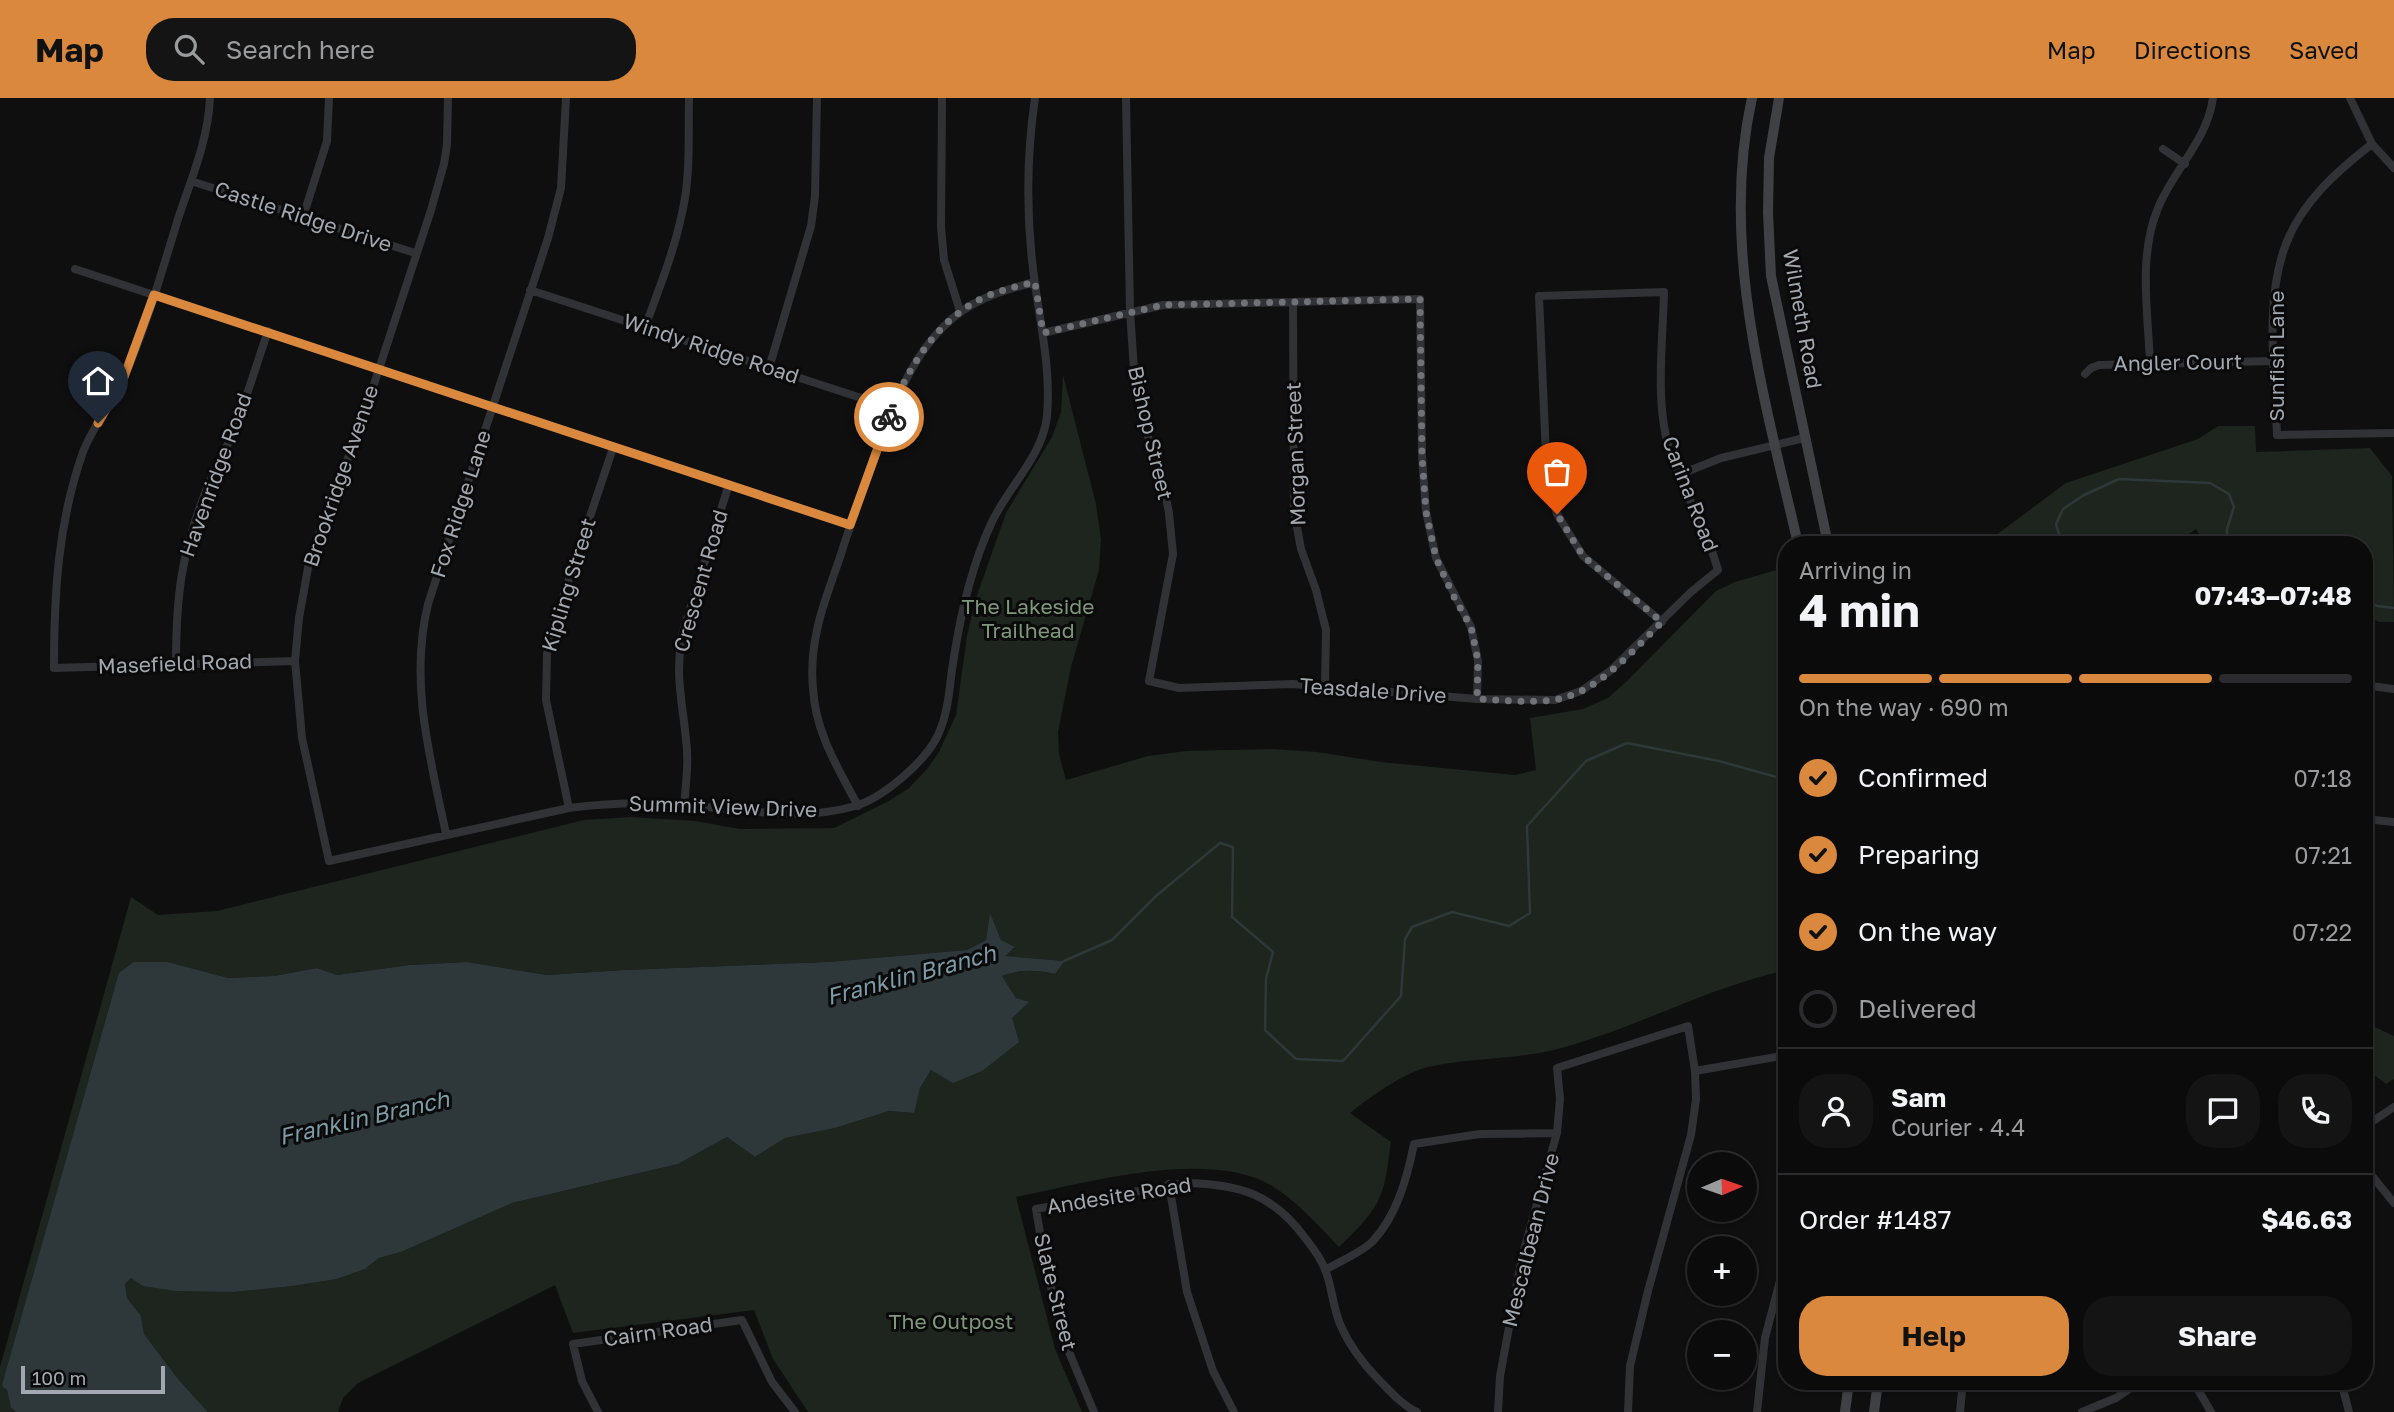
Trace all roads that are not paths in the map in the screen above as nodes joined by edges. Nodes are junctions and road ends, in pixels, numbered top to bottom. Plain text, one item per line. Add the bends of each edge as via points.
1 (210, 98) edge
2 (329, 98) edge
3 (448, 98) edge
4 (566, 98) edge
5 (689, 98) edge
6 (817, 98) edge
7 (942, 98) edge
8 (1035, 98) edge
9 (1126, 98) edge
10 (1752, 98) edge
11 (1779, 98) edge
12 (2214, 98) edge
13 (2350, 98) edge
14 (2372, 144) junction
15 (2163, 149) dead end
16 (2185, 164) junction
17 (2394, 168) edge
18 (191, 181) junction
19 (303, 217) junction
20 (415, 253) junction
21 (75, 269) dead end
22 (1035, 282) junction
23 (530, 290) junction
24 (154, 295) junction
25 (1293, 302) junction
26 (960, 311) junction
27 (1130, 311) junction
28 (645, 327) junction
29 (268, 331) junction
30 (1043, 333) junction
31 (2275, 361) junction
32 (2150, 363) junction
33 (378, 368) junction
34 (769, 368) junction
35 (2085, 374) dead end
36 (493, 406) junction
37 (892, 408) junction
38 (2394, 433) edge
39 (1804, 438) junction
40 (1776, 445) junction
41 (613, 448) junction
42 (1681, 474) junction
43 (729, 484) junction
44 (850, 525) junction
45 (1796, 536) edge
46 (1826, 536) edge
47 (1718, 570) joint
48 (1662, 622) junction
49 (295, 661) junction
50 (176, 664) junction
51 (1149, 681) joint
52 (1325, 686) junction
53 (2373, 686) edge
54 (2394, 690) edge
55 (1477, 699) junction
56 (684, 805) junction
57 (858, 806) junction
58 (569, 808) junction
59 (2373, 820) edge
60 (2394, 822) edge
61 (446, 834) junction
62 (329, 861) joint
63 (1778, 1057) edge
64 (1695, 1072) junction
65 (2394, 1107) edge
66 (2373, 1120) edge
67 (1557, 1133) junction
68 (2373, 1178) edge
69 (1169, 1184) junction
70 (2394, 1203) edge
71 (1036, 1209) joint
72 (1325, 1270) junction
73 (1778, 1288) edge
74 (1848, 1390) edge
75 (1877, 1390) edge
76 (1963, 1390) edge
77 (2128, 1390) edge
78 (2198, 1390) edge
79 (2343, 1390) edge
80 (598, 1412) edge
81 (795, 1412) edge
82 (1094, 1412) edge
83 (1234, 1412) edge
84 (1414, 1412) edge
85 (1498, 1412) edge
86 (1628, 1412) edge
87 (1757, 1412) edge
88 (1845, 1412) edge
89 (1874, 1412) edge
90 (1960, 1412) edge
91 (2082, 1412) edge
92 (2211, 1412) edge
93 (2349, 1412) edge

1 - 18 street via 202,151
2 - 19 street via 327,141
3 - 20 street, Brookridge Avenue via 444,164
4 - 23 street, Fox Ridge Lane via 561,188
5 - 28 street via 683,212
6 - 34 street via 811,226
7 - 26 street via 943,249
8 - 22 street, Summit View Drive via 1027,200
9 - 27 street, Bishop Street
10 - 40 street via 1740,195 1744,283
11 - 39 street, Wilmeth Road via 1768,168 1771,276
12 - 16 street via 2207,124
13 - 14 street
14 - 17 street
14 - 31 street, Sunfish Lane via 2318,191 2286,243 2275,296
15 - 16 street
16 - 32 street via 2159,205 2150,230
18 - 19 street, Castle Ridge Drive
18 - 24 street
19 - 20 street, Castle Ridge Drive
20 - 33 street, Brookridge Avenue
21 - 24 street
22 - 26 street via 996,292
22 - 30 street, Summit View Drive
23 - 28 street, Windy Ridge Road
23 - 36 street, Fox Ridge Lane
24 - 29 street
24 - 50 street, Masefield Road via 124,377 84,449 72,485 57,560 54,668
25 - 27 street via 1163,305
25 - 52 street, Morgan Street via 1294,511 1326,630
25 - 55 street via 1420,299 1426,512 1436,558 1471,627 1478,661
26 - 37 street via 926,348
27 - 30 street
27 - 51 street, Bishop Street via 1135,385 1161,472 1173,554
28 - 34 street, Windy Ridge Road
29 - 33 street
29 - 50 street, Havenridge Road via 234,430 191,530 176,611
30 - 57 street, Summit View Drive via 1049,379 1046,419 1032,456 1004,497 979,554 964,603 950,701 937,737 913,768
31 - 32 street, Angler Court
31 - 38 street, Sunfish Lane via 2277,435
32 - 35 street, Angler Court via 2099,365
33 - 36 street
33 - 49 street, Brookridge Avenue via 310,557
34 - 37 street, Windy Ridge Road
36 - 41 street
36 - 61 street, Fox Ridge Lane via 422,629 421,698
37 - 44 street
39 - 40 street
39 - 46 street, Wilmeth Road
40 - 42 street via 1721,458
40 - 45 street
41 - 43 street
41 - 58 street, Kipling Street via 547,654 546,701
42 - 47 street, Carina Road
42 - 48 street, Carina Road via 1671,453 1662,398 1664,292 1539,296 1547,480 1557,514 1583,556
43 - 44 street
43 - 56 street, Crescent Road via 678,659 688,758
44 - 57 street via 817,629 813,687 816,718 828,751
47 - 48 street, Teasdale Drive
48 - 55 street, Teasdale Drive via 1610,671 1581,691 1555,700
49 - 50 street, Masefield Road
49 - 62 street, Brookridge Avenue via 302,738
51 - 52 street, Teasdale Drive via 1179,688
52 - 55 street, Teasdale Drive
53 - 54 street
56 - 57 street, Summit View Drive via 782,814
56 - 58 street, Summit View Drive via 640,802
58 - 61 street, Summit View Drive
59 - 60 street
61 - 62 street, Summit View Drive
63 - 64 street
64 - 67 street, Mescalbean Drive via 1688,1026 1557,1068
64 - 86 street via 1691,1135 1630,1366
65 - 66 street
67 - 72 street via 1480,1133 1414,1144 1395,1207 1372,1241
67 - 85 street, Mescalbean Drive via 1522,1257 1500,1376
68 - 70 street
69 - 71 street, Andesite Road
69 - 72 street, Andesite Road via 1235,1187 1268,1200 1294,1223
69 - 83 street via 1187,1292 1213,1371
71 - 82 street, Slate Street via 1064,1340
72 - 84 street, Andesite Road via 1340,1324 1363,1364
73 - 87 street via 1765,1338
74 - 88 street
75 - 89 street
76 - 90 street
77 - 91 street
78 - 92 street
79 - 93 street
80 - 81 street, Cairn Road via 582,1381 573,1344 742,1320 772,1382

